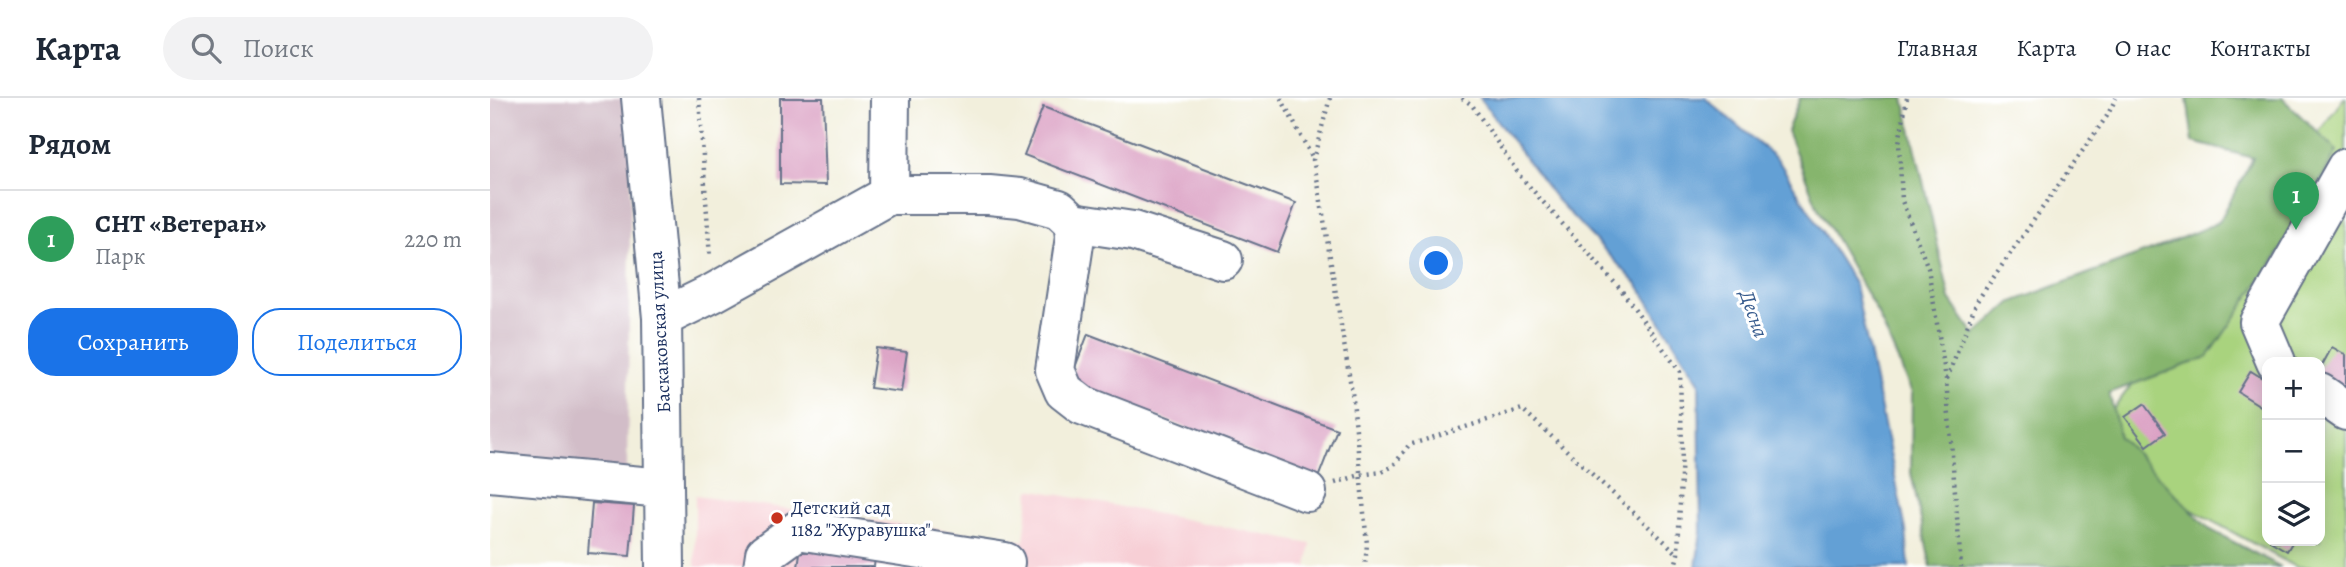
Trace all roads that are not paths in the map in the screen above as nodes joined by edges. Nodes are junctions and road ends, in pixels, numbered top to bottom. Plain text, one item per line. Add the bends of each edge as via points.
1 (641, 98) edge
2 (890, 98) edge
3 (2346, 168) edge
4 (889, 195) junction
5 (1073, 222) junction
6 (1223, 260) dead end
7 (662, 318) junction
8 (2272, 357) edge
9 (2325, 396) edge
10 (2346, 411) edge
11 (490, 472) edge
12 (663, 488) junction
13 (1307, 492) road end
14 (665, 567) edge
15 (764, 567) edge
16 (1004, 567) edge

1 - 7 street, Баскаковская улица
2 - 4 street
3 - 8 street via 2259,322
4 - 5 street via 1020,198 1059,209
4 - 7 street
5 - 6 street via 1133,231
5 - 13 street via 1075,237 1055,370 1064,391 1082,405
7 - 12 street, Баскаковская улица
9 - 10 street
11 - 12 street
12 - 14 street, Баскаковская улица
15 - 16 street via 765,554 798,530 1004,562

